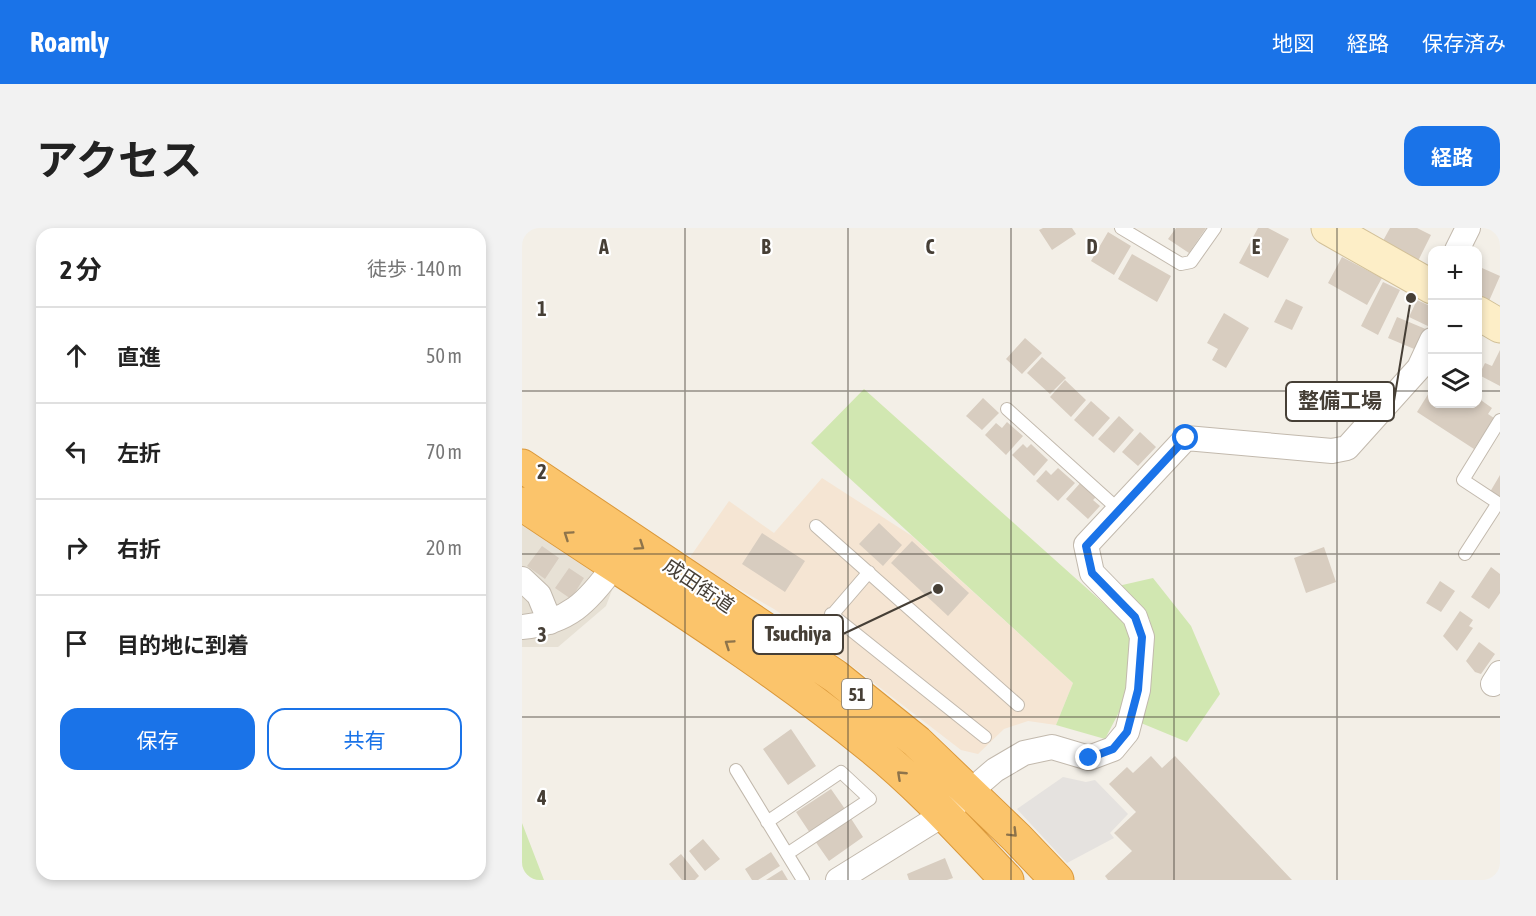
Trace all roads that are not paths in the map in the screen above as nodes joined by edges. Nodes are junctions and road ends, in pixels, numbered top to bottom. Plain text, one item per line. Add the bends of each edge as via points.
1 (1121, 228) edge
2 (1215, 228) edge
3 (1328, 228) edge
4 (1468, 228) edge
5 (1459, 246) edge
6 (1428, 285) edge
7 (1482, 315) edge
8 (1500, 326) edge
9 (1428, 349) edge
10 (1007, 409) dead end
11 (1500, 420) edge
12 (522, 466) edge
13 (522, 504) edge
14 (1119, 510) junction
15 (816, 526) dead end
16 (1465, 554) dead end
17 (614, 566) junction
18 (869, 573) junction
19 (522, 579) edge
20 (831, 614) junction
21 (550, 622) junction
22 (522, 627) edge
23 (800, 653) junction
24 (1018, 705) dead end
25 (985, 737) dead end
26 (736, 770) dead end
27 (971, 792) junction
28 (944, 814) junction
29 (767, 822) junction
30 (787, 854) junction
31 (803, 880) edge
32 (838, 880) edge
33 (1007, 880) edge
34 (1057, 880) edge

1 - 2 lane via 1181,264 1191,262
3 - 6 street
4 - 5 street
7 - 8 street
9 - 14 street via 1419,368 1347,448 1332,451 1186,438
10 - 14 lane
11 - 16 lane via 1463,480 1498,503
12 -> 23 highway, 成田街道 / 51
17 -> 13 highway, 成田街道 / 51
14 - 27 street via 1086,546 1092,573 1135,617 1142,637 1138,690 1127,732 1113,749 1089,758 1052,747 1024,753 995,770
15 - 18 lane
17 - 21 street via 594,595 573,612
28 -> 17 highway, 成田街道 / 51 via 871,747 761,665
18 - 20 lane
18 - 24 lane
19 - 21 street via 539,595
20 - 23 lane
20 - 25 lane
21 - 22 street
23 - 27 highway, 成田街道 / 51 via 917,742
26 - 29 lane
27 - 28 street
27 -> 34 highway, 成田街道 / 51
28 - 32 street
28 - 33 highway, 成田街道 / 51
29 - 30 lane
29 - 30 lane via 841,772 870,799
30 - 31 lane

